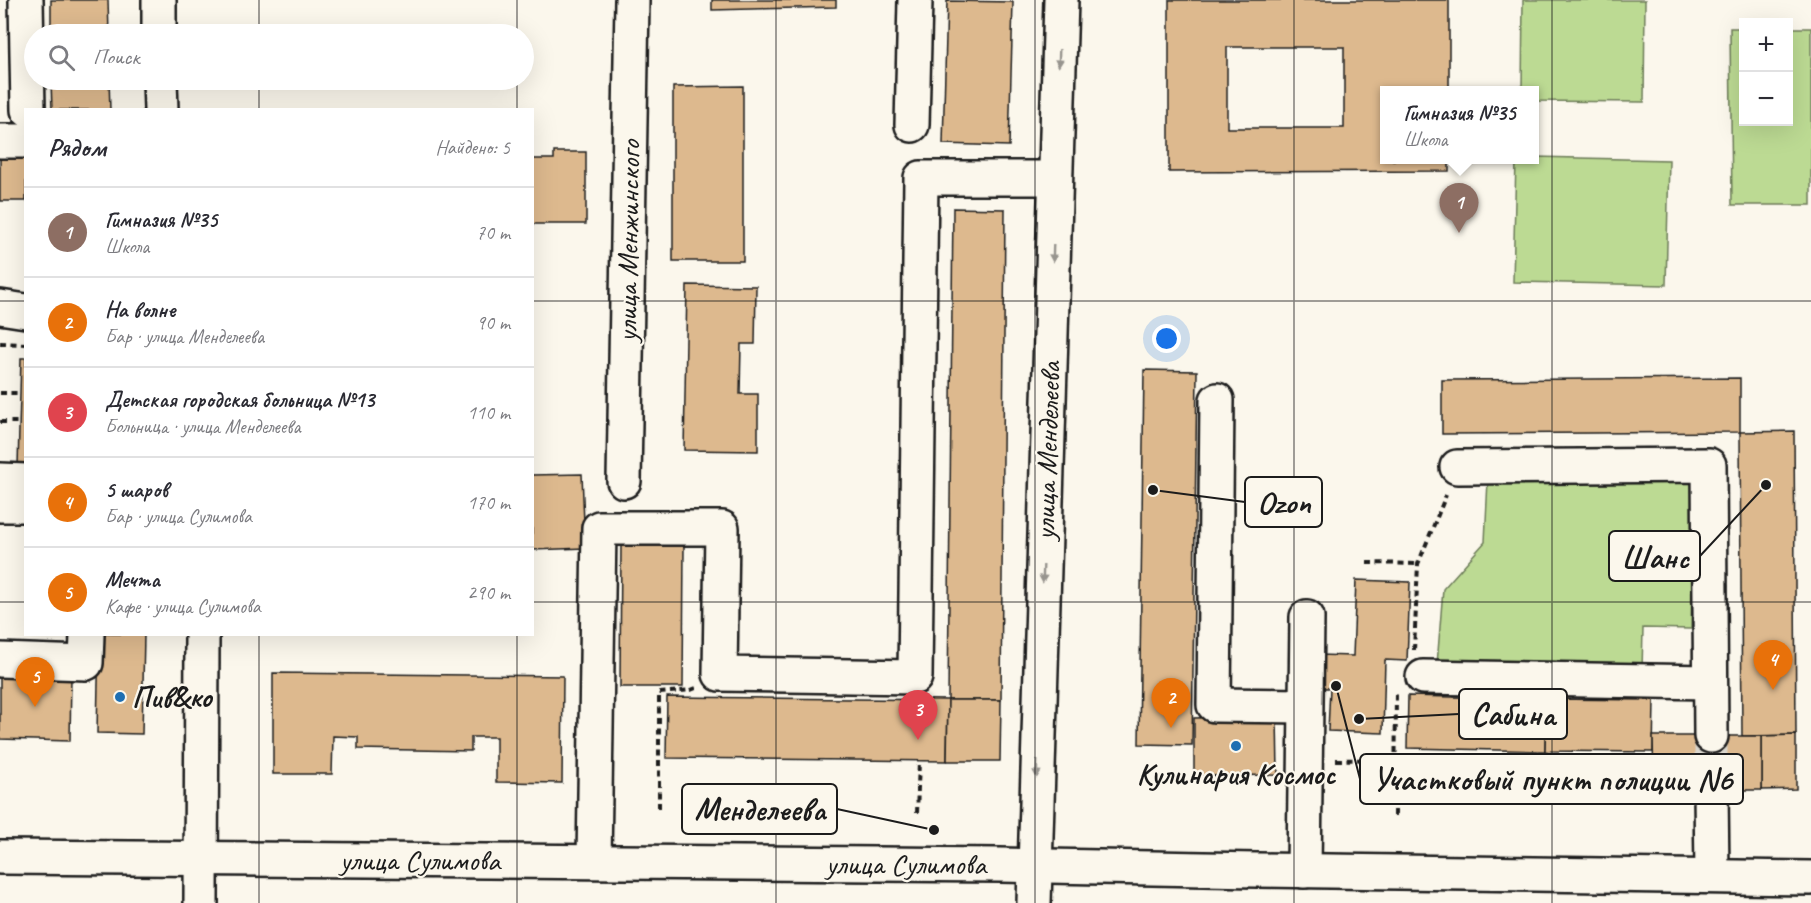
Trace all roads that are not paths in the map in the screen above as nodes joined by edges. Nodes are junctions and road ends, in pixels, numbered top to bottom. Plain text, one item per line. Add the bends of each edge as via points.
1 (26, 0) edge
2 (159, 0) edge
3 (632, 0) edge
4 (915, 0) edge
5 (1061, 0) edge
6 (26, 24) edge
7 (159, 24) edge
8 (28, 90) edge
9 (160, 90) edge
10 (28, 108) edge
11 (161, 108) edge
12 (912, 125) dead end
13 (0, 141) edge
14 (24, 141) edge
15 (1055, 178) junction
16 (0, 307) edge
17 (24, 311) edge
18 (1217, 400) dead end
19 (1458, 467) road end
20 (0, 480) edge
21 (24, 481) edge
22 (624, 481) dead end
23 (0, 504) edge
24 (24, 505) edge
25 (1306, 617) dead end
26 (87, 636) edge
27 (202, 636) edge
28 (0, 660) edge
29 (1411, 674) road end
30 (1710, 682) junction
31 (1305, 706) junction
32 (1711, 736) tunnel mouth
33 (1711, 790) tunnel mouth
34 (0, 856) edge
35 (202, 859) junction
36 (594, 861) junction
37 (1035, 866) junction
38 (1304, 871) junction
39 (1712, 876) junction
40 (1811, 878) edge
41 (201, 903) edge
42 (1034, 903) edge

1 - 6 main road
2 - 7 main road
3 - 22 main road, улица Менжинского via 619,271
4 - 12 main road
5 -> 15 main road, улица Менделеева
8 - 10 main road
9 - 11 main road
13 - 14 main road
15 - 36 main road via 921,178 915,677 720,674 722,528 599,528
15 -> 37 main road, улица Менделеева
16 - 17 main road
18 - 31 main road via 1214,705
19 - 30 main road via 1709,465
20 - 21 main road
23 - 24 main road
25 - 31 main road
26 - 28 main road via 86,663
27 - 35 main road
29 - 30 main road
30 - 32 main road
31 - 38 main road
33 - 39 main road
34 - 35 main road, улица Сулимова
35 - 36 main road, улица Сулимова
35 - 41 main road
36 - 37 main road, улица Сулимова
37 - 38 main road, улица Сулимова
37 - 42 main road, улица Менделеева
38 - 39 main road, улица Сулимова
39 - 40 main road, улица Сулимова

